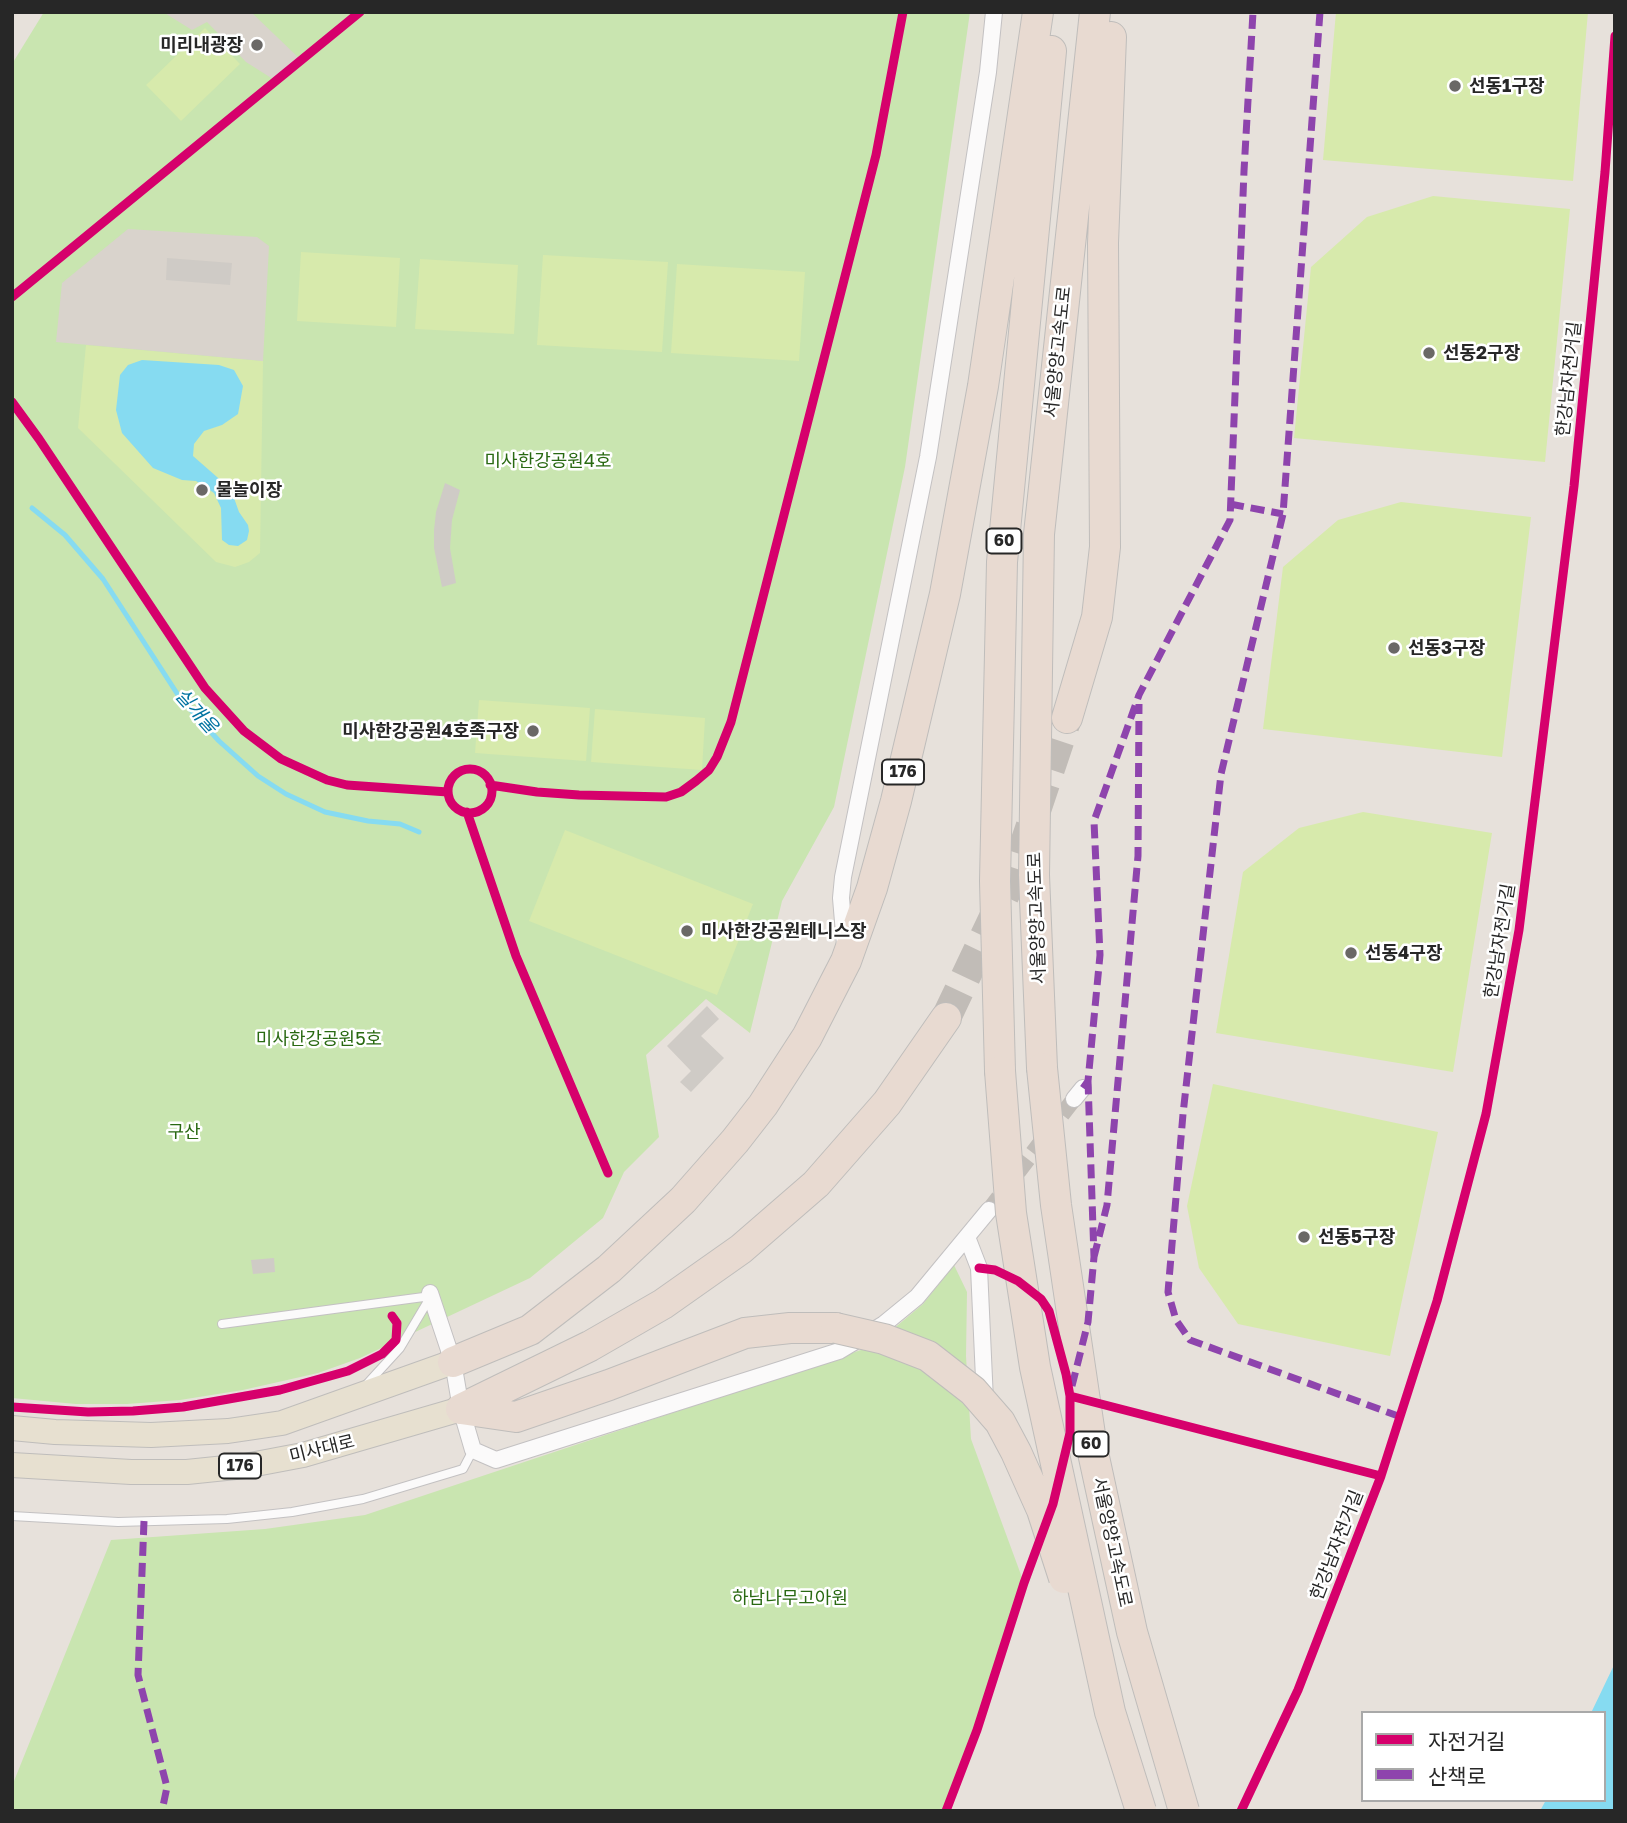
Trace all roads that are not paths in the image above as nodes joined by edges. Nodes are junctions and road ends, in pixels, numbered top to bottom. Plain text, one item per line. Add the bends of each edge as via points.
1 (994, 12) edge
2 (1038, 12) edge
3 (1055, 12) edge
4 (1095, 12) edge
5 (1112, 12) edge
6 (1067, 718) tunnel mouth
7 (846, 961) junction
8 (946, 1018) tunnel mouth
9 (989, 1210) tunnel mouth
10 (967, 1237) junction
11 (430, 1295) junction
12 (222, 1325) dead end
13 (453, 1362) junction
14 (341, 1402) junction
15 (461, 1409) junction
16 (12, 1428) edge
17 (986, 1428) dead end
18 (473, 1451) junction
19 (12, 1465) edge
20 (12, 1516) edge
21 (1110, 1712) junction
22 (1141, 1811) edge
23 (1184, 1811) edge

1 - 7 street via 928,457 843,877
2 - 7 highway, 176 via 983,386 945,593 896,801
3 - 21 highway, 서울양양고속도로 / 60, bridge via 1002,562 995,881 1000,1071 1011,1213 1035,1367
4 - 23 highway, 서울양양고속도로 / 60, bridge via 1039,534 1034,875 1042,1068 1056,1205 1092,1448 1132,1632
5 - 6 highway via 1103,243 1105,547 1097,617
7 - 13 highway, 176 via 807,1037 763,1105 683,1200 609,1269 530,1330
8 - 15 highway, 176 via 887,1103 816,1184 741,1249 663,1304 590,1346
9 - 10 street
10 - 17 street via 979,1268
10 - 18 street via 917,1297 839,1351 496,1460
11 - 12 lane
11 - 13 street
11 - 14 lane via 394,1357
13 - 14 main road, 미사대로 / 176
13 - 15 street
14 - 16 main road, 미사대로 / 176 via 282,1423 228,1431 151,1435
15 - 18 street
15 - 19 main road, 미사대로 / 176 via 303,1455 244,1466 131,1472
15 - 21 highway, bridge via 516,1417 745,1333 836,1328 928,1356 973,1391 1000,1422 1042,1510
18 - 20 lane via 463,1469 363,1500 292,1512 118,1522
21 - 22 highway, 서울양양고속도로 / 60, bridge

